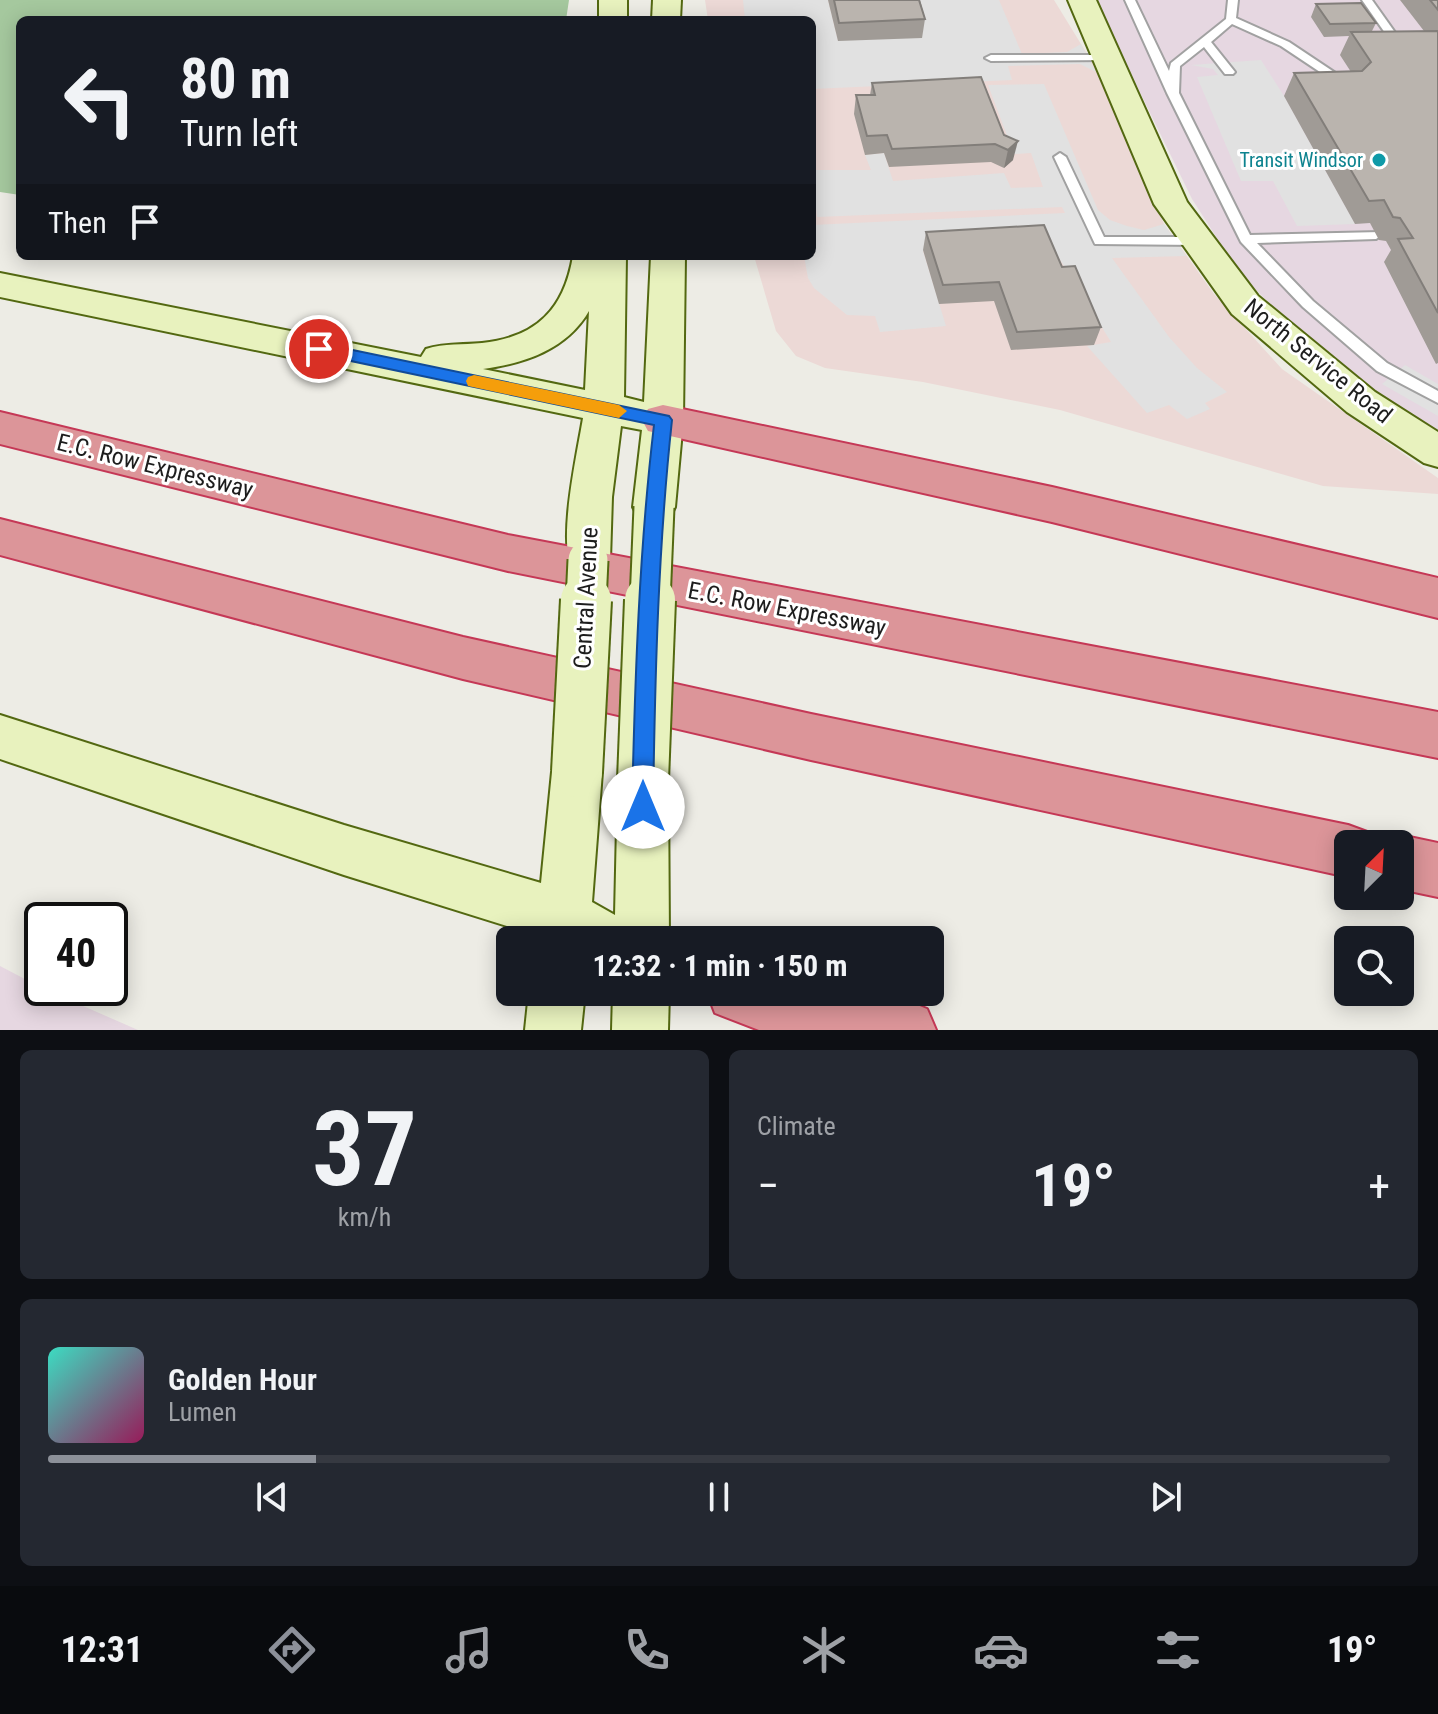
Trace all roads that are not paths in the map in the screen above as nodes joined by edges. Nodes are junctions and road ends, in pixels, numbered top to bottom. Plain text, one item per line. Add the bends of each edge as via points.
1 (1082, 0) edge
2 (1130, 0) edge
3 (1233, 0) edge
4 (1367, 0) edge
5 (1231, 20) junction
6 (1206, 43) junction
7 (1285, 44) junction
8 (1405, 54) edge
9 (991, 58) dead end
10 (1107, 58) junction
11 (1299, 70) edge
12 (1229, 72) dead end
13 (1355, 90) edge
14 (1173, 93) junction
15 (1060, 157) dead end
16 (1376, 235) edge
17 (1246, 239) junction
18 (1198, 241) junction
19 (589, 260) edge
20 (609, 260) edge
21 (668, 260) edge
22 (0, 285) edge
23 (319, 349) junction
24 (1438, 398) edge
25 (604, 408) junction
26 (663, 420) junction
27 (0, 428) edge
28 (1438, 452) edge
29 (0, 537) edge
30 (1438, 598) edge
31 (1438, 735) edge
32 (0, 737) edge
33 (1334, 848) edge
34 (1414, 865) edge
35 (1438, 870) edge
36 (561, 926) edge
37 (578, 926) edge
38 (642, 926) edge
39 (556, 1006) edge
40 (641, 1006) edge
41 (783, 1006) edge
42 (553, 1030) edge
43 (640, 1030) edge
44 (906, 1030) edge

1 - 10 street, North Service Road
2 - 14 lane
3 - 5 lane
4 - 8 lane
5 - 6 lane
5 - 7 lane
6 - 12 lane
6 - 14 lane via 1175,65
7 - 11 lane
7 - 13 lane
9 - 10 lane
10 - 18 street, North Service Road via 1171,204
14 - 17 lane
15 - 18 lane via 1100,241
16 - 17 lane
17 - 24 lane via 1308,304 1382,367
18 - 28 street, North Service Road via 1245,305 1361,402
19 - 23 street via 584,290 567,318 543,340 488,358
20 - 25 street, Central Avenue
21 - 26 street
22 - 23 street
23 - 25 street
25 - 26 street
25 - 37 street, Central Avenue, bridge via 591,497 577,772
26 - 30 highway via 961,482
26 - 38 street, bridge via 654,507
27 - 31 highway, E.C. Row Expressway via 508,553
29 - 33 highway via 463,658
32 - 36 street
34 - 35 highway
39 - 42 street
40 - 43 street
41 - 44 highway

